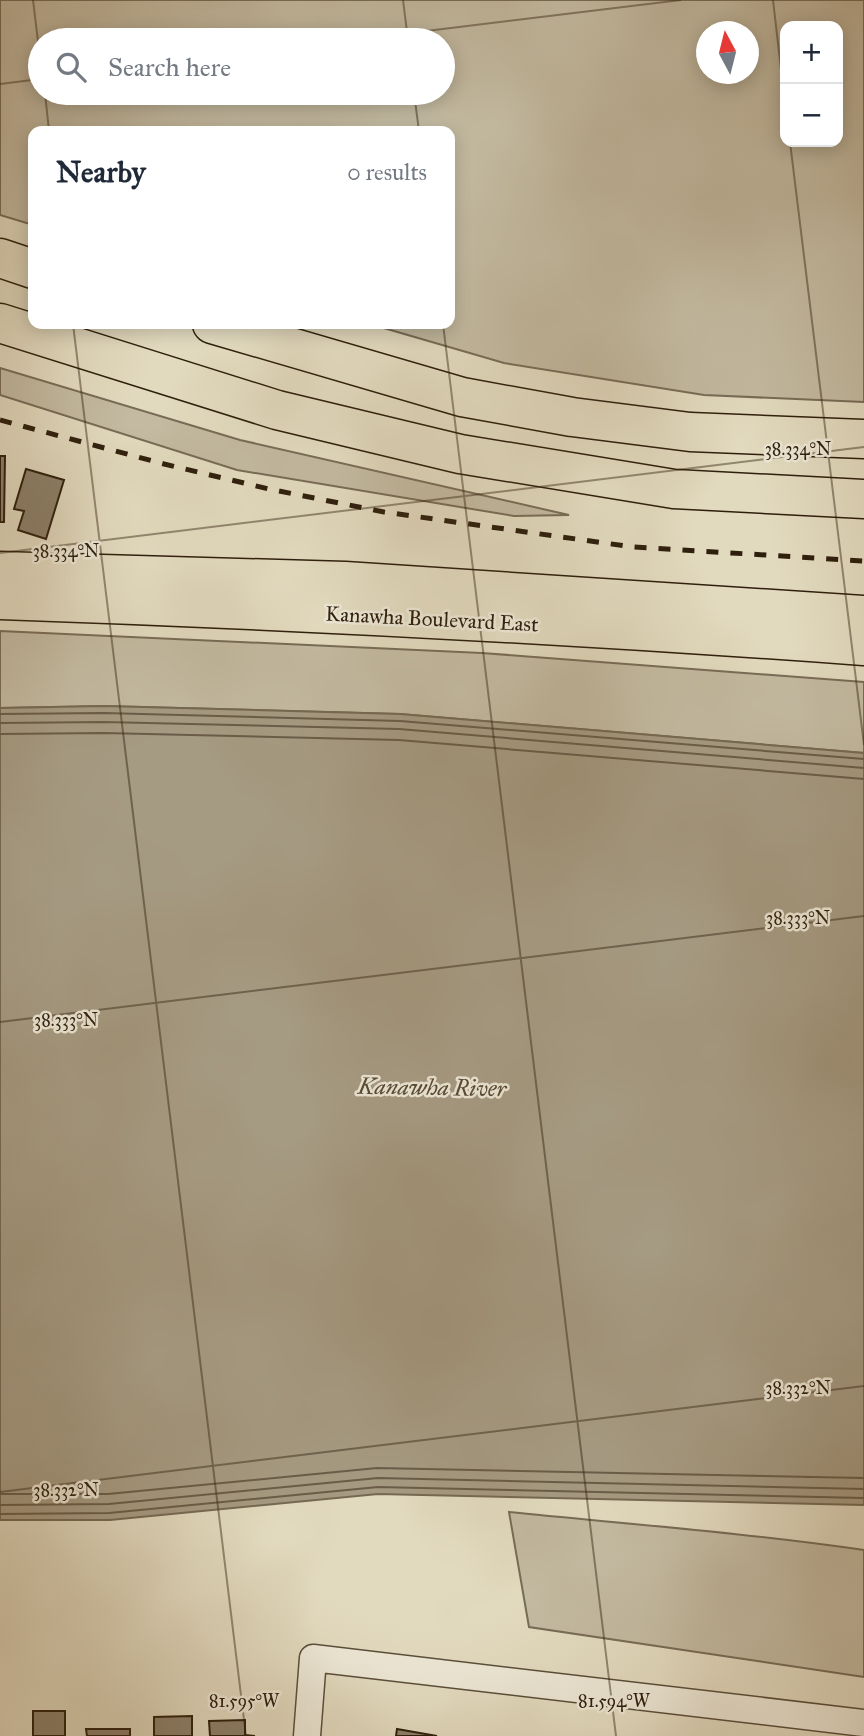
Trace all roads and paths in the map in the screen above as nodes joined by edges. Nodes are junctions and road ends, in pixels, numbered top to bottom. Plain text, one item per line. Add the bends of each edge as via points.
1 (0, 258) edge
2 (28, 267) edge
3 (0, 323) edge
4 (229, 329) edge
5 (864, 439) edge
6 (864, 499) edge
7 (0, 571) edge
8 (0, 600) edge
9 (864, 615) edge
10 (864, 646) edge
11 (864, 1723) edge
12 (307, 1736) edge

1 - 2 main road
3 - 6 main road via 277,410 460,454 674,489
4 - 5 main road via 462,397 572,417 690,432
7 - 9 main road, Kanawha Boulevard East via 345,581
8 - 10 main road, Kanawha Boulevard East via 294,611
11 - 12 street via 313,1658

